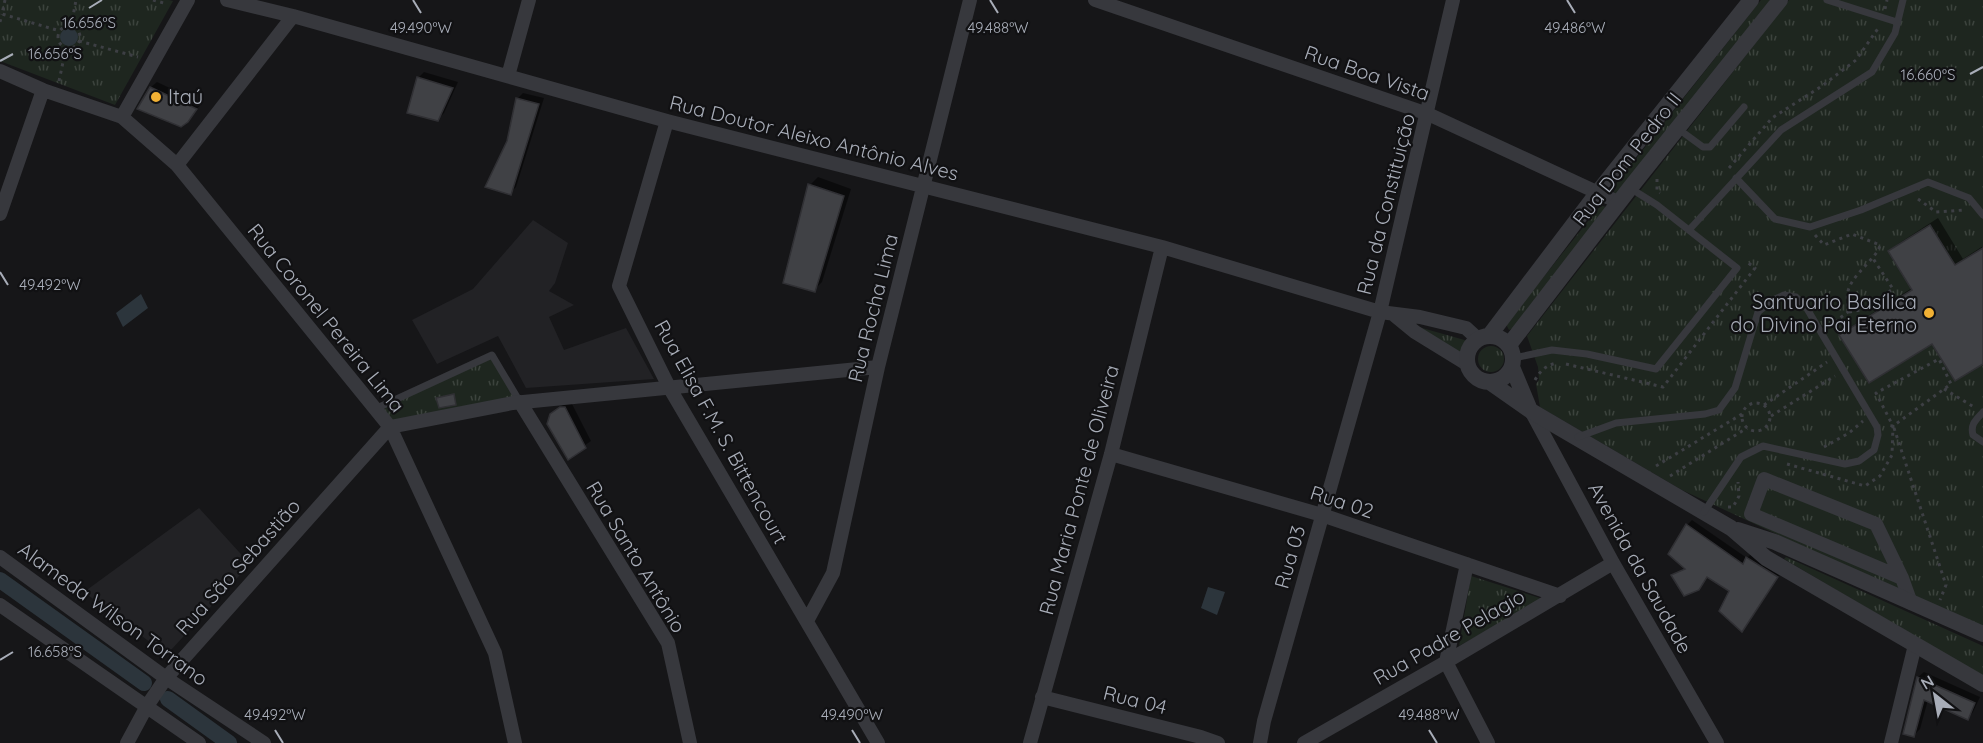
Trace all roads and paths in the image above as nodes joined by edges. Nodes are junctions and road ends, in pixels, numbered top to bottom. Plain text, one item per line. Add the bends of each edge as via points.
1 (5, 0) edge
2 (76, 0) edge
3 (153, 0) edge
4 (188, 0) edge
5 (227, 0) edge
6 (530, 0) edge
7 (970, 0) edge
8 (1095, 0) edge
9 (1453, 0) edge
10 (1751, 0) edge
11 (1780, 0) edge
12 (1827, 0) edge
13 (1903, 0) edge
14 (163, 12) dead end
15 (2, 14) junction
16 (293, 16) junction
17 (0, 22) edge
18 (1898, 22) junction
19 (71, 27) junction
20 (60, 31) junction
21 (78, 41) junction
22 (66, 48) junction
23 (133, 66) dead end
24 (0, 71) edge
25 (508, 76) junction
26 (59, 81) dead end
27 (42, 90) junction
28 (1744, 107) dead end
29 (1428, 114) junction
30 (122, 117) junction
31 (667, 121) junction
32 (1677, 128) junction
33 (177, 165) junction
34 (1736, 178) junction
35 (923, 186) junction
36 (1630, 188) junction
37 (1598, 192) junction
38 (1917, 198) dead end
39 (1618, 202) junction
40 (1978, 208) junction
41 (0, 214) edge
42 (1983, 215) edge
43 (1689, 230) junction
44 (1807, 236) dead end
45 (1162, 247) junction
46 (1872, 257) junction
47 (1746, 261) dead end
48 (1386, 312) junction
49 (1848, 312) junction
50 (1831, 325) dead end
51 (1484, 338) junction
52 (1836, 356) junction
53 (1512, 357) junction
54 (1467, 364) junction
55 (878, 367) junction
56 (1844, 370) junction
57 (1908, 376) dead end
58 (1491, 383) junction
59 (669, 387) junction
60 (1536, 389) dead end
61 (1944, 389) junction
62 (520, 402) junction
63 (1764, 405) junction
64 (375, 409) junction
65 (1531, 411) junction
66 (1983, 412) edge
67 (1742, 414) junction
68 (1771, 416) junction
69 (1866, 418) dead end
70 (390, 427) junction
71 (1747, 428) junction
72 (1578, 437) junction
73 (1983, 442) edge
74 (1817, 450) dead end
75 (1111, 454) junction
76 (1797, 459) dead end
77 (1787, 464) dead end
78 (1652, 468) dead end
79 (1662, 487) junction
80 (1704, 512) junction
81 (1322, 515) junction
82 (1731, 528) junction
83 (0, 557) edge
84 (1613, 563) junction
85 (1467, 564) junction
86 (1902, 578) junction
87 (1560, 596) junction
88 (1939, 602) dead end
89 (1911, 603) junction
90 (0, 605) edge
91 (807, 621) junction
92 (1983, 634) edge
93 (1915, 645) junction
94 (1446, 662) junction
95 (166, 678) junction
96 (1983, 684) edge
97 (1042, 697) junction
98 (147, 706) junction
99 (511, 726) junction
100 (127, 743) edge
101 (199, 743) edge
102 (264, 743) edge
103 (507, 743) edge
104 (515, 743) edge
105 (690, 743) edge
106 (878, 743) edge
107 (1030, 743) edge
108 (1218, 743) edge
109 (1260, 743) edge
110 (1304, 743) edge
111 (1488, 743) edge
112 (1717, 743) edge
113 (1891, 743) edge

1 - 15 path
2 - 19 path
3 - 14 path via 168,3
4 - 30 street
5 - 16 street, Rua Doutor Aleixo Antônio Alves
6 - 25 street
7 - 35 street, Rua Rocha Lima
8 - 29 street, Rua Boa Vista
9 - 29 street, Rua da Constituição
10 - 37 street, Rua Dom Pedro II
11 - 32 street, Rua Dom Pedro II
12 - 18 lane
13 - 18 lane
15 - 17 path
15 - 20 path
16 - 25 street, Rua Doutor Aleixo Antônio Alves
16 - 33 street
18 - 34 lane via 1872,72 1781,130
19 - 20 path
19 - 21 path via 79,34
20 - 22 path via 59,42
21 - 22 path
21 - 23 path via 138,57
22 - 26 path
24 - 27 street
25 - 31 street, Rua Doutor Aleixo Antônio Alves
27 - 30 street
27 - 41 street
28 - 32 lane via 1710,147 1703,147
29 - 37 street, Rua Boa Vista
29 - 48 street, Rua da Constituição
30 - 33 street, Rua Coronel Pereira Lima
31 - 35 street, Rua Doutor Aleixo Antônio Alves
31 - 59 street, Rua Elisa F.M. S. Bittencourt via 619,286
32 - 36 street, Rua Dom Pedro II
33 - 64 street, Rua Coronel Pereira Lima
34 - 40 lane via 1774,219 1810,227 1928,182 1969,198
34 - 43 lane
35 - 45 street, Rua Doutor Aleixo Antônio Alves
35 - 55 street, Rua Rocha Lima
36 - 39 street, Rua Dom Pedro II
36 - 43 lane
37 - 39 street, Rua Boa Vista
37 - 51 street, Rua Dom Pedro II
38 - 40 path via 1936,212
39 - 53 street, Rua Dom Pedro II
40 - 42 lane
43 - 53 lane via 1737,268 1656,369 1552,350
44 - 46 path via 1814,234 1824,245 1852,234 1880,245
45 - 48 street, Rua Doutor Aleixo Antônio Alves
45 - 75 street, Rua Maria Ponte de Oliveira
46 - 49 path via 1848,289
46 - 49 path via 1893,289 1861,310
47 - 60 path via 1755,268 1663,387 1558,362 1540,372 1534,381
48 - 51 street, Rua Doutor Aleixo Antônio Alves via 1466,328
48 - 54 street, Rua Doutor Aleixo Antônio Alves
48 - 81 street, Rua 03
49 - 50 path
51 - 53 street via 1503,340
51 - 54 street via 1470,347
52 - 56 lane, bridge
52 - 63 path
52 - 72 lane, bridge via 1806,307 1796,297 1784,295 1758,312 1735,388 1719,410 1616,423
53 - 58 street via 1504,378
53 - 65 street
54 - 58 street via 1473,376
55 - 59 street
55 - 91 street, Rua Rocha Lima via 833,573
56 - 68 path
56 - 80 lane, bridge via 1877,427 1874,450 1859,461 1845,464 1763,446 1752,449 1741,457
57 - 61 path via 1939,359 1951,384
58 - 65 street
59 - 62 street
59 - 91 street, Rua Elisa F.M. S. Bittencourt
61 - 66 path
61 - 88 path via 1893,426 1946,585
62 - 64 lane via 492,355
62 - 70 street
62 - 105 street, Rua Santo Antônio via 668,643
63 - 67 path via 1751,404
63 - 68 path
64 - 70 street, Rua Coronel Pereira Lima
65 - 72 street
65 - 84 street, Avenida da Saudade
66 - 73 lane via 1971,429
67 - 71 path
67 - 78 path
68 - 71 path via 1765,429
69 - 74 path via 1849,433
70 - 95 street, Rua São Sebastião
70 - 99 street, Rua Coronel Pereira Lima via 495,653
71 - 79 path via 1667,477
72 - 79 street
75 - 81 street, Rua 02
75 - 97 street, Rua Maria Ponte de Oliveira
76 - 77 path
79 - 80 street
80 - 82 street
81 - 85 street, Rua 02
81 - 109 street, Rua 03
82 - 89 street via 1776,542
82 - 93 street via 1766,558
83 - 95 street, Alameda Wilson Torrano
84 - 87 street, Rua Padre Pelagio
84 - 112 street, Avenida da Saudade
85 - 87 street, Rua 02
85 - 94 street
86 - 86 street via 1876,524 1764,479 1751,514
86 - 89 street
87 - 94 street, Rua Padre Pelagio
89 - 92 street
90 - 98 street
91 - 106 street, Rua Elisa F.M. S. Bittencourt
93 - 96 street
93 - 113 street
94 - 110 street, Rua Padre Pelagio
94 - 111 street
95 - 98 street, Rua São Sebastião
95 - 102 street, Alameda Wilson Torrano
97 - 107 street, Rua Maria Ponte de Oliveira
97 - 108 street, Rua 04
98 - 100 street, Rua São Sebastião
98 - 101 street
99 - 103 street, Rua Coronel Pereira Lima
99 - 104 street

